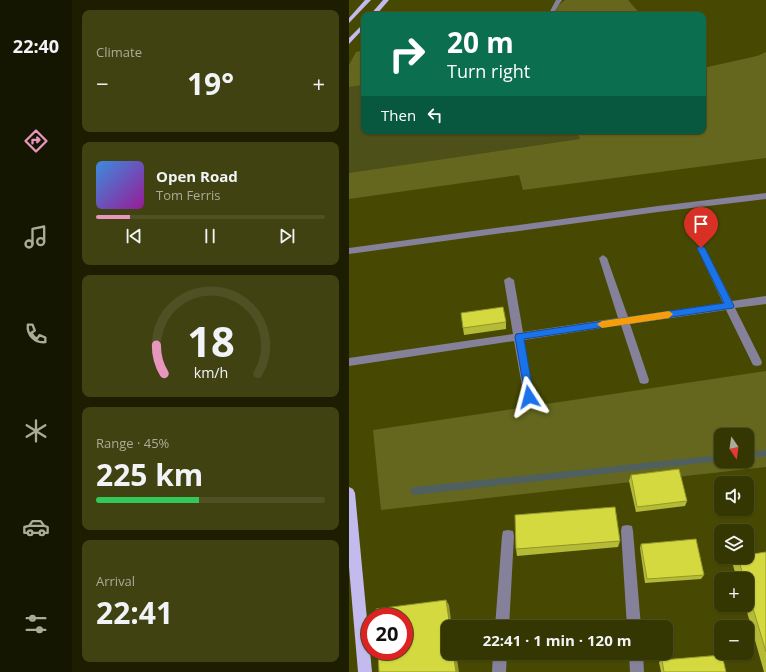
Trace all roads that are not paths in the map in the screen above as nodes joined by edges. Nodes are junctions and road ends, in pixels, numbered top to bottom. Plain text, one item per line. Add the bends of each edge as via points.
1 (368, 0) edge
2 (386, 0) edge
3 (559, 0) edge
4 (376, 12) edge
5 (550, 12) edge
6 (350, 18) edge
7 (361, 28) edge
8 (349, 42) edge
9 (766, 196) edge
10 (701, 248) dead end
11 (349, 251) edge
12 (603, 258) dead end
13 (509, 280) dead end
14 (766, 300) edge
15 (730, 306) junction
16 (624, 321) junction
17 (519, 337) junction
18 (349, 362) edge
19 (757, 362) dead end
20 (644, 380) dead end
21 (529, 397) dead end
22 (349, 493) edge
23 (627, 531) dead end
24 (508, 536) dead end
25 (502, 620) edge
26 (633, 620) edge
27 (500, 660) edge
28 (636, 660) edge
29 (365, 672) edge
30 (499, 672) edge
31 (637, 672) edge

1 - 6 main road
2 - 4 main road
3 - 5 street
7 - 8 main road
9 - 11 street
10 - 15 street
12 - 16 street
13 - 17 street
14 - 15 street
15 - 16 street
15 - 19 street
16 - 17 street
16 - 20 street
17 - 18 street
17 - 21 street
22 - 29 main road
23 - 26 street
24 - 25 street
27 - 30 street
28 - 31 street

